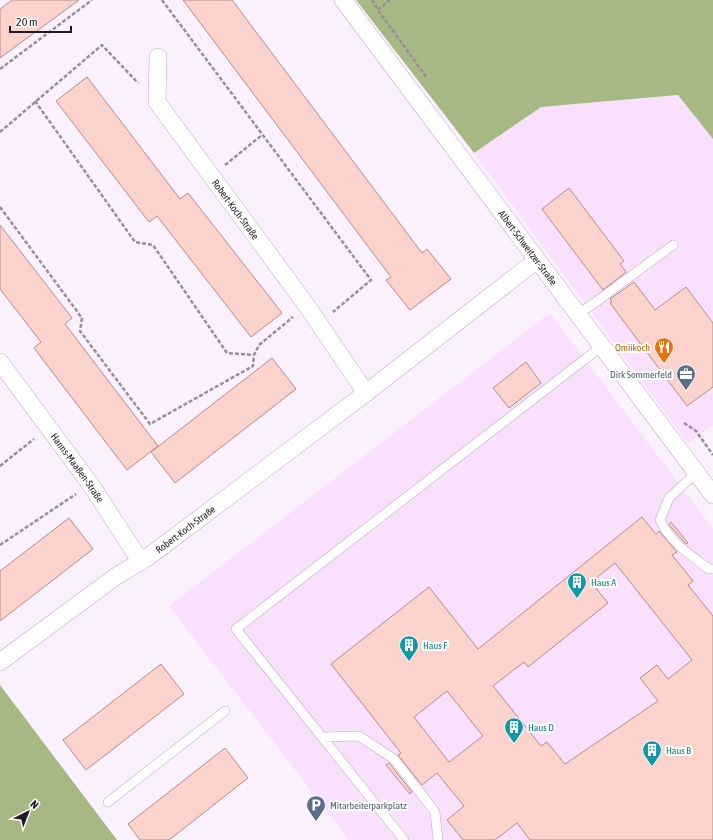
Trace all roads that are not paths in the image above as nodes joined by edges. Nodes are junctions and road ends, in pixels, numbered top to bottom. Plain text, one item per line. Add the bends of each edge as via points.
1 (343, 0) edge
2 (158, 57) dead end
3 (673, 245) dead end
4 (537, 260) junction
5 (578, 314) junction
6 (602, 346) junction
7 (0, 362) edge
8 (5, 376) edge
9 (366, 393) junction
10 (697, 472) junction
11 (713, 495) edge
12 (141, 562) junction
13 (713, 569) edge
14 (0, 662) edge
15 (225, 711) dead end
16 (322, 737) junction
17 (108, 802) dead end
18 (404, 840) edge
19 (438, 840) edge

1 - 4 street, Albert-Schweitzer-Straße
2 - 9 street, Robert-Koch-Straße via 157,102 320,323
3 - 5 lane
4 - 5 street, Albert-Schweitzer-Straße
4 - 9 street, Robert-Koch-Straße
5 - 6 street, Albert-Schweitzer-Straße
6 - 10 street, Albert-Schweitzer-Straße
6 - 16 lane via 236,629
7 - 8 street, Hanns-Maaßen-Straße
8 - 12 street, Hanns-Maaßen-Straße via 49,428 91,484
9 - 12 street, Robert-Koch-Straße
10 - 11 street, Albert-Schweitzer-Straße
10 - 13 lane via 669,498 660,520 680,548 709,569
12 - 14 street, Robert-Koch-Straße via 115,577
15 - 17 lane
16 - 18 lane
16 - 19 lane via 358,736 394,759 435,812

